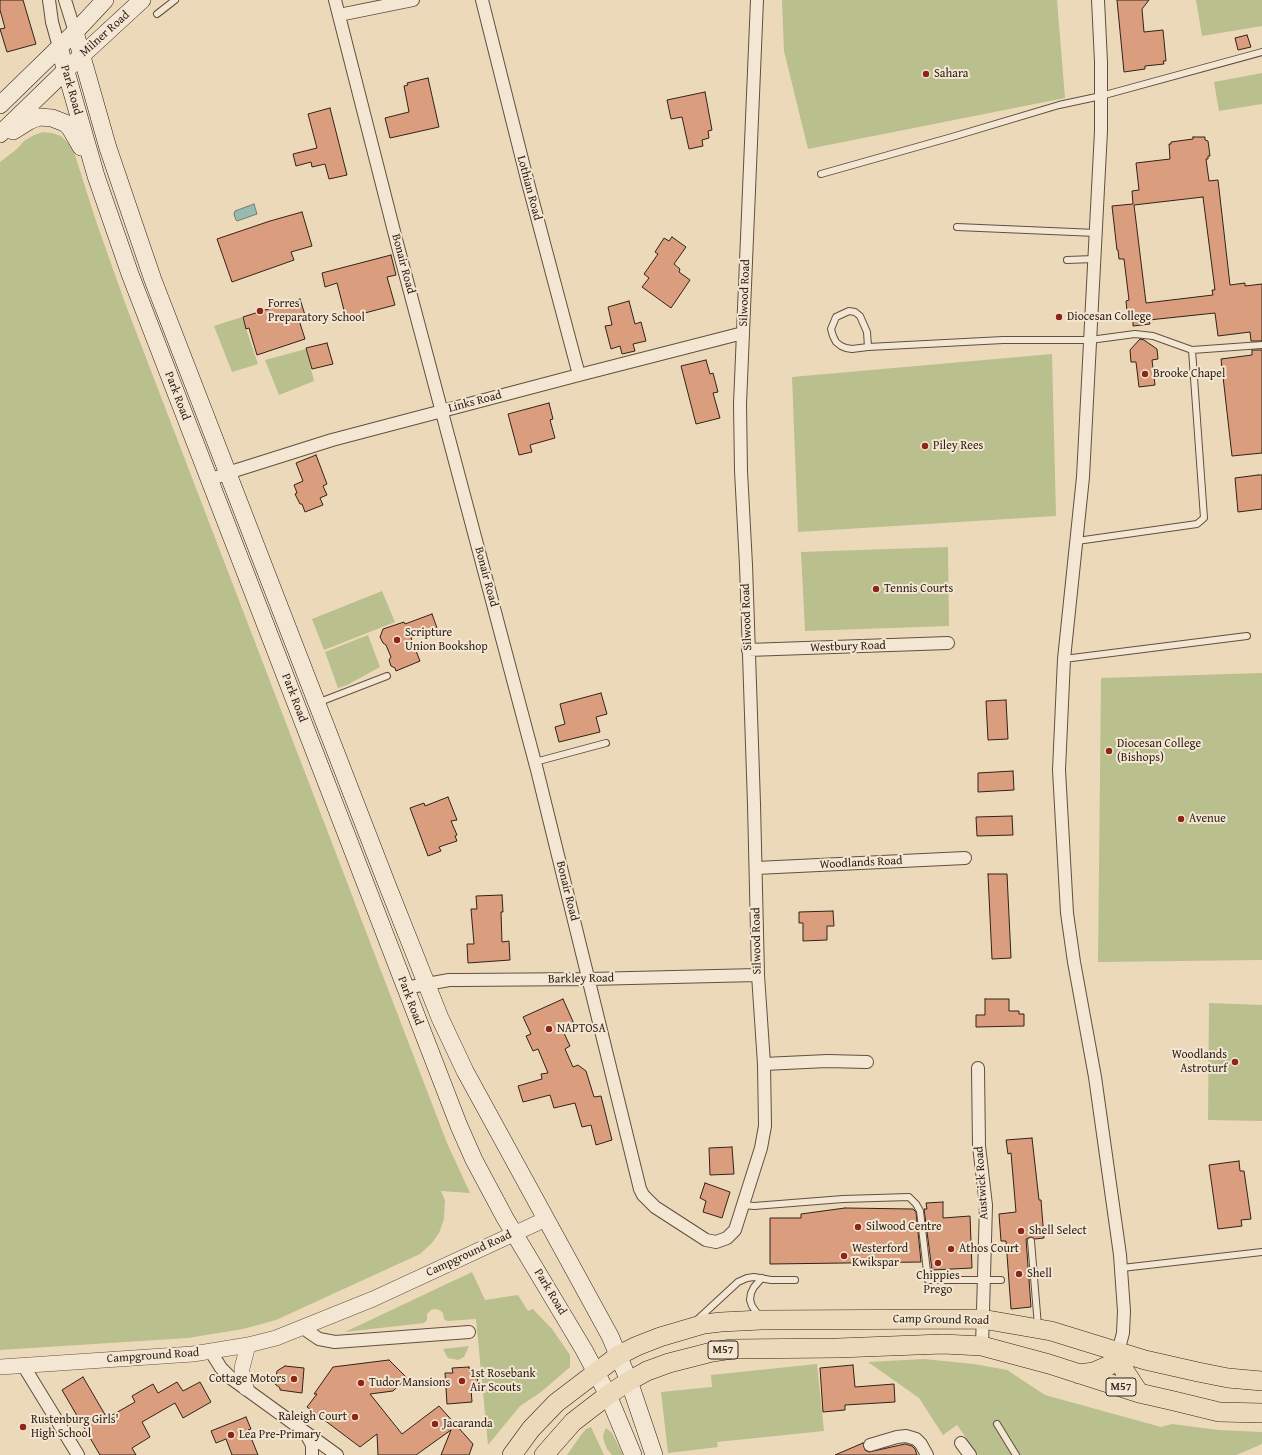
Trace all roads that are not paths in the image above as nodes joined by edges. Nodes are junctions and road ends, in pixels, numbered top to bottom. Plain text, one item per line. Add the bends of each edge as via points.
1 (49, 0) edge
2 (65, 0) edge
3 (105, 0) edge
4 (142, 0) edge
5 (175, 0) edge
6 (335, 0) edge
7 (413, 0) edge
8 (482, 0) edge
9 (757, 0) edge
10 (1098, 0) edge
11 (157, 14) dead end
12 (339, 15) junction
13 (75, 32) junction
14 (59, 47) junction
15 (1262, 52) edge
16 (81, 55) junction
17 (66, 70) junction
18 (1101, 96) junction
19 (0, 105) edge
20 (0, 134) edge
21 (0, 140) edge
22 (821, 174) dead end
23 (96, 176) junction
24 (957, 227) dead end
25 (1096, 232) junction
26 (1094, 259) junction
27 (1067, 260) dead end
28 (743, 333) junction
29 (1090, 340) junction
30 (1262, 345) edge
31 (868, 347) junction
32 (1192, 350) junction
33 (578, 375) junction
34 (442, 411) junction
35 (228, 474) junction
36 (209, 480) junction
37 (1077, 541) junction
38 (1247, 636) dead end
39 (948, 643) dead end
40 (748, 650) junction
41 (1064, 659) junction
42 (387, 676) dead end
43 (317, 703) junction
44 (606, 743) dead end
45 (535, 762) junction
46 (965, 858) dead end
47 (756, 868) junction
48 (758, 975) junction
49 (589, 979) junction
50 (427, 984) junction
51 (405, 988) junction
52 (867, 1062) dead end
53 (764, 1064) junction
54 (978, 1068) dead end
55 (743, 1205) junction
56 (546, 1219) junction
57 (735, 1230) joint
58 (514, 1233) junction
59 (1031, 1241) dead end
60 (1262, 1252) edge
61 (1122, 1268) junction
62 (762, 1278) junction
63 (795, 1280) dead end
64 (984, 1280) junction
65 (1001, 1280) dead end
66 (982, 1319) junction
67 (761, 1320) junction
68 (303, 1328) junction
69 (688, 1328) junction
70 (1038, 1328) junction
71 (469, 1332) dead end
72 (248, 1345) junction
73 (982, 1346) junction
74 (211, 1352) junction
75 (1118, 1352) junction
76 (619, 1355) junction
77 (24, 1365) junction
78 (0, 1366) edge
79 (596, 1372) junction
80 (1079, 1374) junction
81 (629, 1381) junction
82 (1262, 1381) edge
83 (246, 1388) junction
84 (1139, 1393) junction
85 (608, 1395) junction
86 (1262, 1413) edge
87 (997, 1424) dead end
88 (305, 1433) junction
89 (961, 1443) dead end
90 (870, 1445) dead end
91 (78, 1455) edge
92 (312, 1455) edge
93 (337, 1455) edge
94 (512, 1455) edge
95 (544, 1455) edge
96 (633, 1455) edge
97 (654, 1455) edge
98 (927, 1455) edge
99 (970, 1455) edge
100 (1016, 1455) edge

1 - 14 street, Park Road
2 - 13 street, Park Road
3 - 13 main road, Milner Road
4 - 16 main road, Milner Road
5 - 11 lane
6 - 12 street, Bonair Road
7 - 12 street
8 - 33 street, Lothian Road
9 - 28 street, Silwood Road
10 - 18 street
12 - 34 street, Bonair Road
13 - 14 main road, Milner Road
13 - 16 main road, Park Road
14 - 17 main road, Park Road
14 - 19 main road, Milner Road
15 - 18 lane
16 - 17 main road, Milner Road
16 - 35 main road, Park Road via 129,213
17 - 20 main road, Milner Road
17 - 23 main road, Park Road
18 - 22 lane via 1059,105
18 - 25 street
21 - 23 main road via 38,117 55,118 70,128
23 - 36 main road, Park Road via 130,274
24 - 25 lane
25 - 26 street
26 - 27 lane
26 - 29 street
28 - 33 street, Links Road
28 - 40 street, Silwood Road via 741,471
29 - 31 lane via 1003,340
29 - 32 lane via 1136,334 1153,336
29 - 37 street
30 - 32 lane
31 - 31 lane via 846,348 836,342 830,329 836,317 849,311 860,316 867,332
32 - 37 lane via 1204,518 1197,524
33 - 34 street, Links Road
34 - 35 street, Links Road via 332,440
34 - 45 street, Bonair Road
35 - 36 street, Links Road
35 - 43 main road, Park Road
36 - 51 main road, Park Road
37 - 41 street
38 - 41 lane
39 - 40 street, Westbury Road
40 - 47 street, Silwood Road
41 - 61 street via 1059,770 1067,913 1095,1077
42 - 43 lane
43 - 50 main road, Park Road
44 - 45 lane
45 - 49 street, Bonair Road
46 - 47 street, Woodlands Road
47 - 48 street, Silwood Road
48 - 49 street, Barkley Road
48 - 53 street, Silwood Road
49 - 50 street, Barkley Road via 460,980
49 - 57 street, Bonair Road via 631,1156 643,1195 655,1207 710,1241 723,1240
50 - 51 street, Barkley Road
50 - 56 main road, Park Road via 465,1071
51 - 58 main road, Park Road via 474,1160
52 - 53 street
53 - 55 street, Silwood Road via 765,1126
54 - 64 street, Austwick Road via 979,1146 986,1206
55 - 57 street, Silwood Road
55 - 64 lane via 909,1197 920,1211 928,1280
56 - 58 street, Campground Road
56 - 76 main road, Park Road
58 - 68 street, Campground Road via 380,1296
58 - 79 main road, Park Road
59 - 70 lane
60 - 61 lane
61 - 75 street via 1123,1333
62 - 63 lane
62 - 67 lane via 752,1291 750,1300
62 - 69 lane via 747,1278 738,1282
64 - 65 lane
64 - 66 street, Austwick Road
66 - 67 main road, Camp Ground Road / M57
66 - 70 main road, Camp Ground Road / M57
66 - 73 street, Austwick Road
67 - 69 main road, Camp Ground Road / M57 via 722,1322
68 - 71 street via 319,1339 334,1342
68 - 72 street, Campground Road
69 - 76 main road, Camp Ground Road / M57
70 - 75 main road, Camp Ground Road / M57
72 - 74 street, Campground Road
72 - 83 street via 242,1368
73 - 80 main road, Camp Ground Road / M57
73 - 81 main road, Camp Ground Road / M57 via 943,1344 732,1349 669,1363
74 - 77 street, Campground Road
74 - 83 street via 221,1368
75 - 80 main road via 1112,1364 1094,1372
75 - 82 main road, Camp Ground Road / M57 via 1198,1372
75 - 84 main road via 1124,1370
76 - 79 main road, M57
76 - 81 main road, Park Road
77 - 78 street, Campground Road
77 - 91 street
79 - 85 main road, Park Road
79 - 94 main road, M57 via 543,1415
80 - 84 main road, Camp Ground Road / M57
81 - 85 main road, M57
81 - 97 main road, Park Road
83 - 88 street
84 - 86 main road, Camp Ground Road / M57 via 1219,1412
85 - 95 main road, M57 via 573,1422
85 - 96 main road, Park Road
87 - 100 lane
88 - 92 street via 312,1445
88 - 93 street
89 - 99 street
90 - 98 street via 906,1436 916,1439

